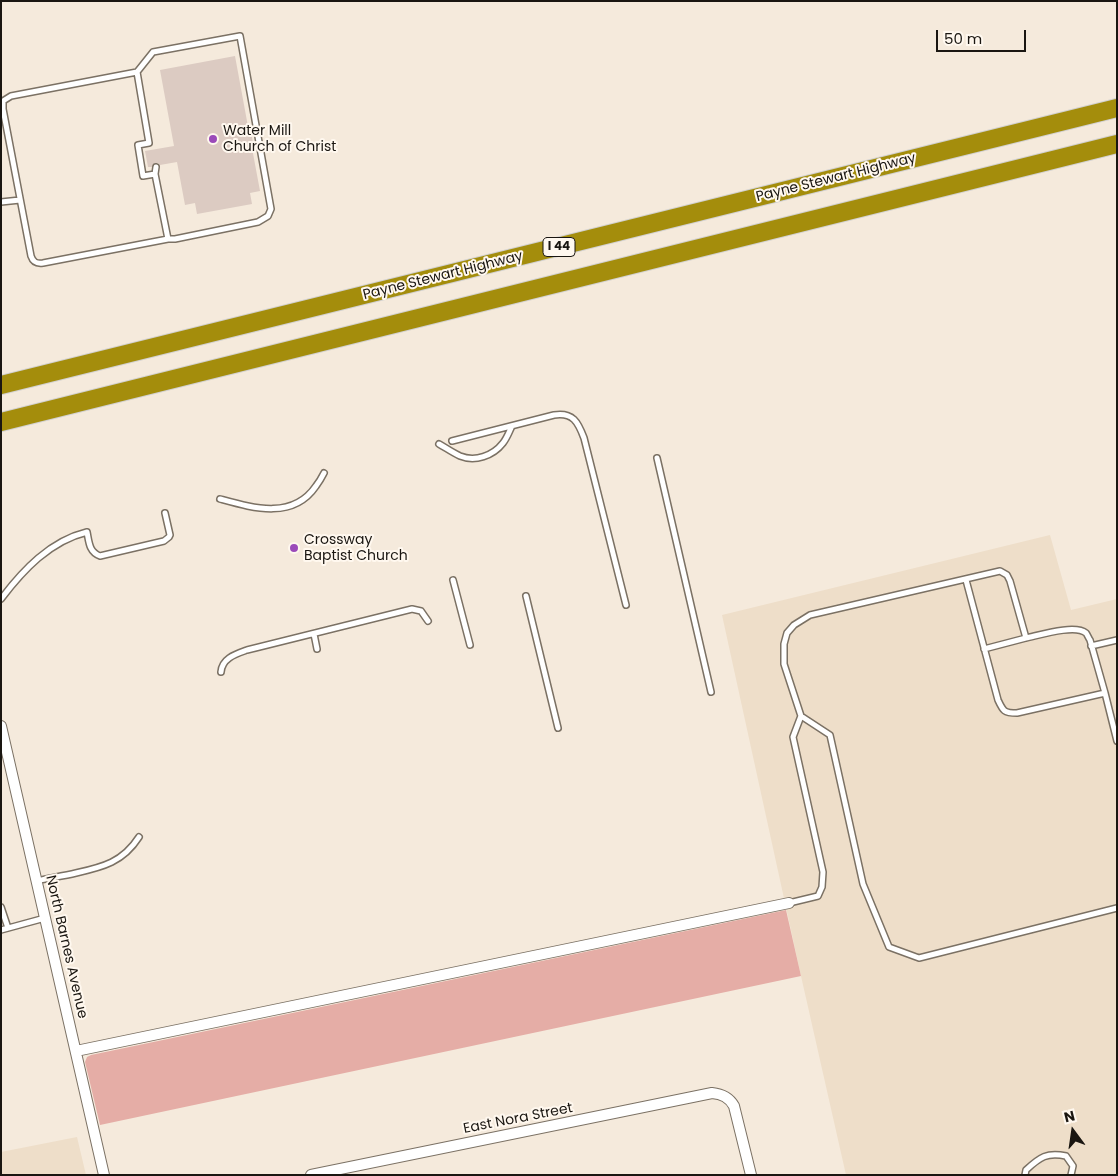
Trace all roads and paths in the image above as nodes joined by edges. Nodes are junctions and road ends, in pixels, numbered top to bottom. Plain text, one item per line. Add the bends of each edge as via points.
1 (136, 72) junction
2 (1117, 108) edge
3 (149, 143) junction
4 (1117, 144) edge
5 (152, 149) dead end
6 (156, 167) dead end
7 (156, 174) junction
8 (20, 200) junction
9 (1, 202) edge
10 (168, 239) junction
11 (1, 385) edge
12 (1, 422) edge
13 (512, 426) junction
14 (452, 441) dead end
15 (439, 444) dead end
16 (657, 458) dead end
17 (324, 473) dead end
18 (220, 499) dead end
19 (165, 513) dead end
20 (453, 580) dead end
21 (966, 580) junction
22 (526, 596) dead end
23 (1, 598) edge
24 (626, 605) dead end
25 (428, 621) dead end
26 (314, 634) junction
27 (1026, 638) junction
28 (1117, 640) edge
29 (470, 645) dead end
30 (1091, 646) junction
31 (317, 648) dead end
32 (984, 649) junction
33 (221, 672) dead end
34 (711, 692) dead end
35 (1105, 693) junction
36 (801, 716) junction
37 (1, 726) edge
38 (558, 728) dead end
39 (1117, 741) edge
40 (5, 764) edge
41 (139, 837) dead end
42 (36, 881) junction
43 (790, 903) joint
44 (1, 907) edge
45 (1117, 908) edge
46 (46, 918) junction
47 (8, 928) junction
48 (1, 930) edge
49 (76, 1051) junction
50 (104, 1175) edge
51 (311, 1175) edge
52 (751, 1175) edge
53 (1025, 1175) edge
54 (1071, 1175) edge

1 - 3 lane
1 - 8 lane via 5,99 2,109
1 - 10 lane via 153,52 240,36 271,209 268,216 258,222
2 - 11 highway, Payne Stewart Highway / I 44
3 - 5 lane
3 - 7 lane via 138,145 143,176
4 - 12 highway
6 - 7 lane
7 - 10 lane
8 - 9 lane
8 - 10 lane via 34,262
13 - 14 lane
13 - 15 lane via 498,448 480,458 459,456
13 - 24 lane via 565,414 579,426
16 - 34 lane
17 - 18 lane via 310,494 282,508 260,509
19 - 23 lane via 170,532 164,540 100,556 93,552 87,532 66,539 36,560
20 - 29 lane
21 - 27 lane via 1000,572 1007,575
21 - 32 lane
21 - 36 lane via 810,616 794,625 784,644 784,664
22 - 38 lane
25 - 26 lane via 421,611 412,609
26 - 31 lane
26 - 33 lane via 236,654 222,664
27 - 30 lane via 1077,630 1086,634
27 - 32 lane
28 - 30 lane
30 - 35 lane
32 - 35 lane via 998,700 1008,713
35 - 39 lane
36 - 43 lane via 793,737 823,872 818,896
36 - 45 lane via 830,735 863,884 889,947 919,958
37 - 40 street, North Barnes Avenue
40 - 42 street, North Barnes Avenue
41 - 42 lane via 126,854 107,865
42 - 46 street, North Barnes Avenue
43 - 49 street
44 - 47 lane
46 - 47 lane
46 - 49 street, North Barnes Avenue
47 - 48 lane
49 - 50 street, North Barnes Avenue
51 - 52 street, East Nora Street via 712,1093 721,1094 736,1109
53 - 54 lane via 1026,1170 1040,1158 1055,1154 1066,1156 1073,1166

